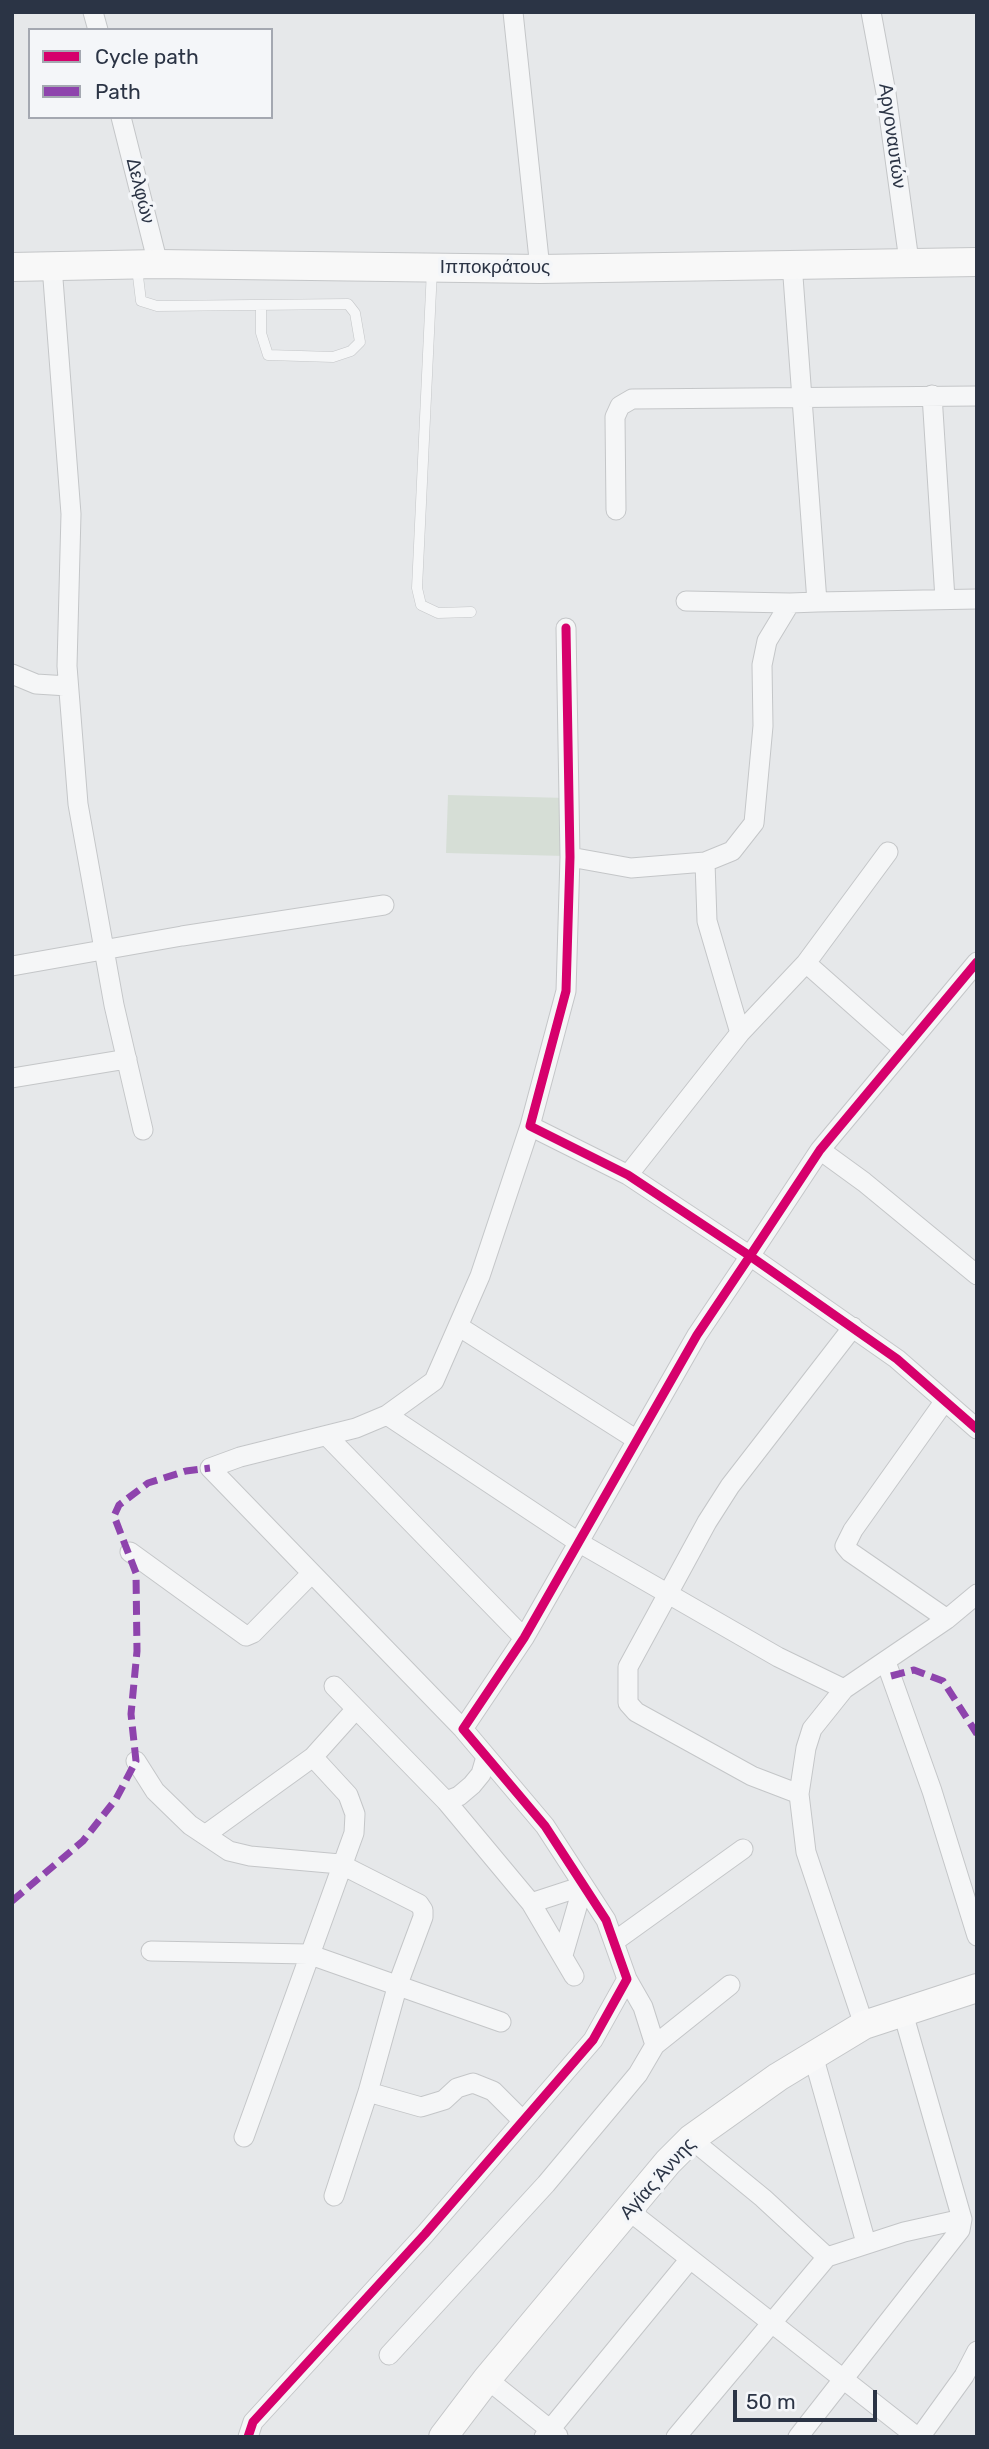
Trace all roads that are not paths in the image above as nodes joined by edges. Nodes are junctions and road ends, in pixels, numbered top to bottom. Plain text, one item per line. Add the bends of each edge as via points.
1 (513, 12) edge
2 (871, 12) edge
3 (121, 119) edge
4 (909, 261) junction
5 (977, 262) edge
6 (792, 263) junction
7 (148, 264) junction
8 (52, 266) junction
9 (12, 267) edge
10 (432, 268) junction
11 (540, 269) junction
12 (261, 305) junction
13 (932, 395) junction
14 (977, 396) edge
15 (804, 398) junction
16 (616, 510) dead end
17 (945, 599) junction
18 (977, 599) edge
19 (686, 601) dead end
20 (817, 602) junction
21 (790, 603) junction
22 (471, 612) dead end
23 (566, 628) dead end
24 (12, 674) edge
25 (68, 686) junction
26 (888, 852) dead end
27 (570, 857) junction
28 (705, 862) junction
29 (384, 905) dead end
30 (105, 950) junction
31 (977, 962) edge
32 (806, 963) junction
33 (12, 966) edge
34 (740, 1032) junction
35 (902, 1048) junction
36 (127, 1059) junction
37 (12, 1078) edge
38 (530, 1126) junction
39 (143, 1130) dead end
40 (820, 1150) junction
41 (628, 1175) junction
42 (750, 1256) junction
43 (977, 1275) edge
44 (458, 1326) junction
45 (853, 1327) junction
46 (944, 1402) junction
47 (387, 1415) junction
48 (977, 1429) edge
49 (327, 1436) junction
50 (637, 1440) junction
51 (578, 1542) junction
52 (130, 1552) dead end
53 (310, 1575) junction
54 (977, 1594) edge
55 (670, 1595) junction
56 (947, 1619) junction
57 (524, 1638) junction
58 (886, 1662) junction
59 (334, 1686) dead end
60 (844, 1689) junction
61 (356, 1709) junction
62 (463, 1729) junction
63 (313, 1757) junction
64 (486, 1757) junction
65 (136, 1761) dead end
66 (799, 1794) junction
67 (446, 1801) junction
68 (205, 1835) junction
69 (743, 1849) dead end
70 (340, 1864) junction
71 (583, 1886) junction
72 (970, 1888) edge
73 (531, 1903) junction
74 (977, 1936) edge
75 (615, 1941) junction
76 (151, 1951) dead end
77 (308, 1954) junction
78 (563, 1955) junction
79 (574, 1976) dead end
80 (627, 1979) junction
81 (398, 1984) junction
82 (730, 1985) dead end
83 (977, 1988) edge
84 (903, 2014) junction
85 (500, 2022) dead end
86 (864, 2025) junction
87 (655, 2045) junction
88 (813, 2055) junction
89 (369, 2092) junction
90 (523, 2121) junction
91 (244, 2137) dead end
92 (691, 2139) junction
93 (334, 2196) dead end
94 (628, 2210) junction
95 (962, 2219) junction
96 (866, 2243) junction
97 (827, 2257) junction
98 (690, 2259) junction
99 (772, 2322) junction
100 (977, 2351) edge
101 (389, 2355) dead end
102 (486, 2379) junction
103 (842, 2379) junction
104 (551, 2434) edge
105 (248, 2437) edge
106 (443, 2437) edge
107 (676, 2437) edge
108 (798, 2437) edge
109 (919, 2437) edge

1 - 11 street
2 - 4 street, Αργοναυτών
3 - 7 street, Δελφών
4 - 5 main road, Ιπποκράτους
4 - 6 main road, Ιπποκράτους
6 - 11 main road, Ιπποκράτους
6 - 15 street
7 - 8 main road, Ιπποκράτους
7 - 10 main road, Ιπποκράτους
7 - 12 lane via 136,285 141,301 157,306
8 - 9 main road, Ιπποκράτους
8 - 25 street via 71,514
10 - 11 main road, Ιπποκράτους
10 - 22 lane via 417,588 421,605 438,613
12 - 12 lane via 348,304 355,313 360,342 333,357 268,355 261,333
13 - 14 street
13 - 15 street
13 - 17 street
15 - 16 street via 624,402 615,417
15 - 20 street
17 - 18 street
17 - 20 street
19 - 21 street
20 - 21 street
21 - 28 street via 767,641 762,665 763,726 754,823 732,851
23 - 27 street
24 - 25 street via 36,684
25 - 30 street via 78,804
26 - 32 street
27 - 28 street via 631,868
27 - 38 street via 566,990
28 - 34 street via 707,921
29 - 30 street
30 - 33 street
30 - 36 street
31 - 35 street
32 - 34 street
32 - 35 street
34 - 41 street
35 - 40 street
36 - 37 street
36 - 39 street
38 - 41 street
38 - 44 street via 480,1276
40 - 42 street
40 - 43 street
41 - 42 street
42 - 45 street
42 - 50 street via 697,1335
44 - 47 street via 434,1381
44 - 50 street
45 - 46 street
45 - 55 street via 730,1486
46 - 48 street
46 - 56 street via 845,1546
47 - 49 street
47 - 51 street
49 - 53 street via 210,1468
49 - 57 street
50 - 51 street
51 - 55 street
51 - 57 street
52 - 53 street via 246,1636
53 - 62 street
54 - 56 street
55 - 60 street
55 - 66 street via 628,1667 628,1703 722,1761
56 - 58 street
57 - 62 street
58 - 60 street
58 - 72 street
59 - 61 street
60 - 66 street via 812,1729
61 - 63 street
61 - 67 street
62 - 64 street
63 - 68 street
63 - 70 street via 334,1777 353,1806 354,1833
64 - 67 street via 472,1785
64 - 71 street via 545,1826
65 - 68 street via 155,1791
66 - 86 street via 806,1852
67 - 73 street
68 - 70 street via 229,1851 250,1856
69 - 75 street
70 - 77 street
70 - 81 street via 423,1910
71 - 73 street
71 - 75 street
71 - 78 street
72 - 74 street
73 - 78 street
75 - 80 street
76 - 77 street
77 - 81 street
77 - 91 street
78 - 79 street
80 - 87 street via 643,2007
80 - 90 street via 593,2040
81 - 85 street
81 - 89 street
82 - 87 street
83 - 84 main road, Αγίας Άννης
84 - 86 main road, Αγίας Άννης
84 - 95 street
86 - 88 main road, Αγίας Άννης
87 - 101 street via 638,2074 546,2184
88 - 92 main road, Αγίας Άννης
88 - 96 street
89 - 90 street via 421,2107 473,2083 493,2091
89 - 93 street
90 - 105 street via 253,2422
92 - 94 main road, Αγίας Άννης
92 - 97 street
94 - 98 street
94 - 102 main road, Αγίας Άννης
95 - 96 street
95 - 103 street via 956,2239
96 - 97 street
97 - 99 street
98 - 99 street
98 - 104 street
99 - 103 street
99 - 107 street
100 - 109 street
102 - 104 street
102 - 106 main road, Αγίας Άννης
103 - 108 street
103 - 109 street

